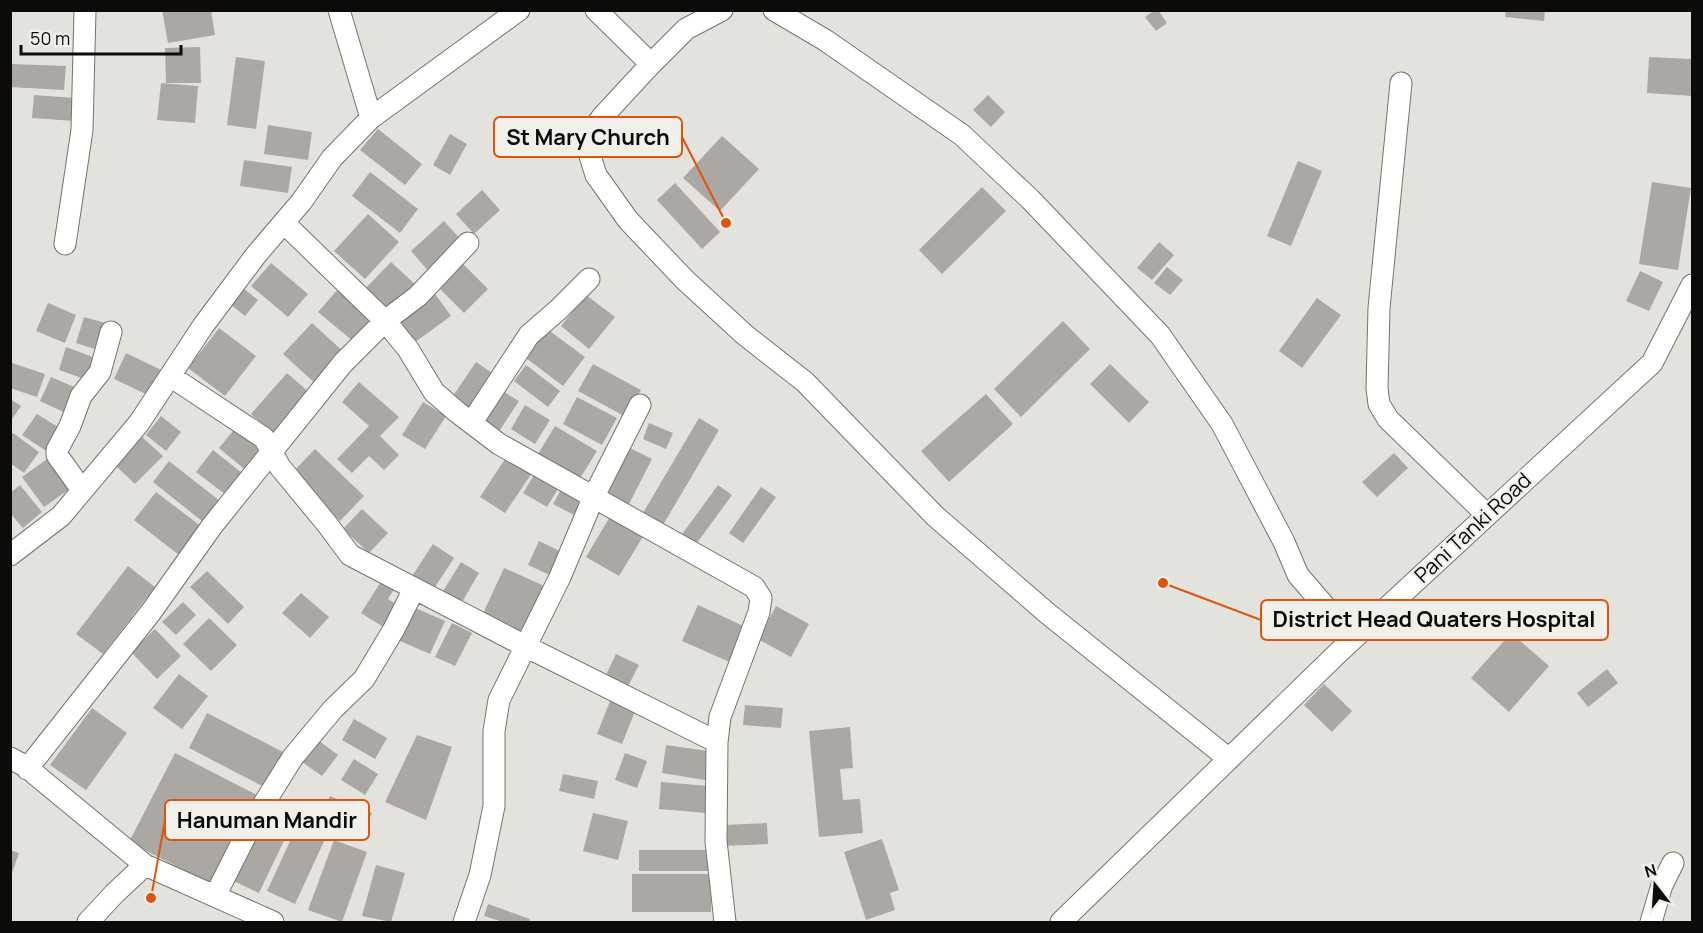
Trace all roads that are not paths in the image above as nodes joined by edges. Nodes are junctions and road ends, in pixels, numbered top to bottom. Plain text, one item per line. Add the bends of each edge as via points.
1 (85, 10) edge
2 (339, 10) edge
3 (519, 10) edge
4 (596, 10) edge
5 (722, 10) edge
6 (774, 10) edge
7 (651, 64) junction
8 (1401, 83) dead end
9 (371, 118) junction
10 (284, 223) junction
11 (468, 243) dead end
12 (65, 244) dead end
13 (589, 279) dead end
14 (1691, 294) edge
15 (385, 321) junction
16 (111, 332) dead end
17 (170, 376) junction
18 (640, 405) dead end
19 (472, 422) junction
20 (272, 452) junction
21 (82, 490) junction
22 (594, 496) junction
23 (1487, 515) junction
24 (10, 555) edge
25 (414, 589) junction
26 (1353, 639) junction
27 (525, 646) junction
28 (717, 742) junction
29 (1229, 759) junction
30 (19, 764) edge
31 (1673, 863) dead end
32 (145, 865) junction
33 (214, 896) junction
34 (88, 922) edge
35 (273, 922) edge
36 (464, 922) edge
37 (725, 922) edge
38 (1061, 922) edge
39 (1652, 922) edge

1 - 12 street via 82,130
2 - 9 street
3 - 9 street
4 - 7 street
5 - 7 street via 686,29
6 - 26 street via 825,40 962,135 1030,199 1160,335 1222,424 1298,575
7 - 29 street via 585,140 596,175 628,219 685,280 745,335 805,382 935,516 1047,613
8 - 23 street via 1379,308 1379,404 1388,418
9 - 10 street via 332,158
10 - 15 street
10 - 17 street via 249,264
11 - 15 street via 418,296
13 - 19 street via 529,335
14 - 23 street, Pani Tanki Road via 1652,363
15 - 19 street via 408,349 434,392
15 - 20 street via 343,363
16 - 21 street via 100,372 81,396 57,450
17 - 20 street via 264,438
17 - 21 street via 139,423
18 - 22 street
19 - 22 street via 499,444
20 - 25 street via 350,555
20 - 30 street via 212,526 151,612
21 - 24 street via 61,516
22 - 27 street
22 - 28 street via 754,587 761,598 720,717
23 - 26 street, Pani Tanki Road
25 - 27 street
25 - 33 street via 364,679 293,757 253,821
26 - 29 street, Pani Tanki Road
27 - 28 street
27 - 36 street via 499,700 494,731 494,806 480,875
28 - 37 street via 716,841
29 - 38 street, Pani Tanki Road
30 - 32 street
31 - 39 street
32 - 33 street
32 - 34 street
33 - 35 street

